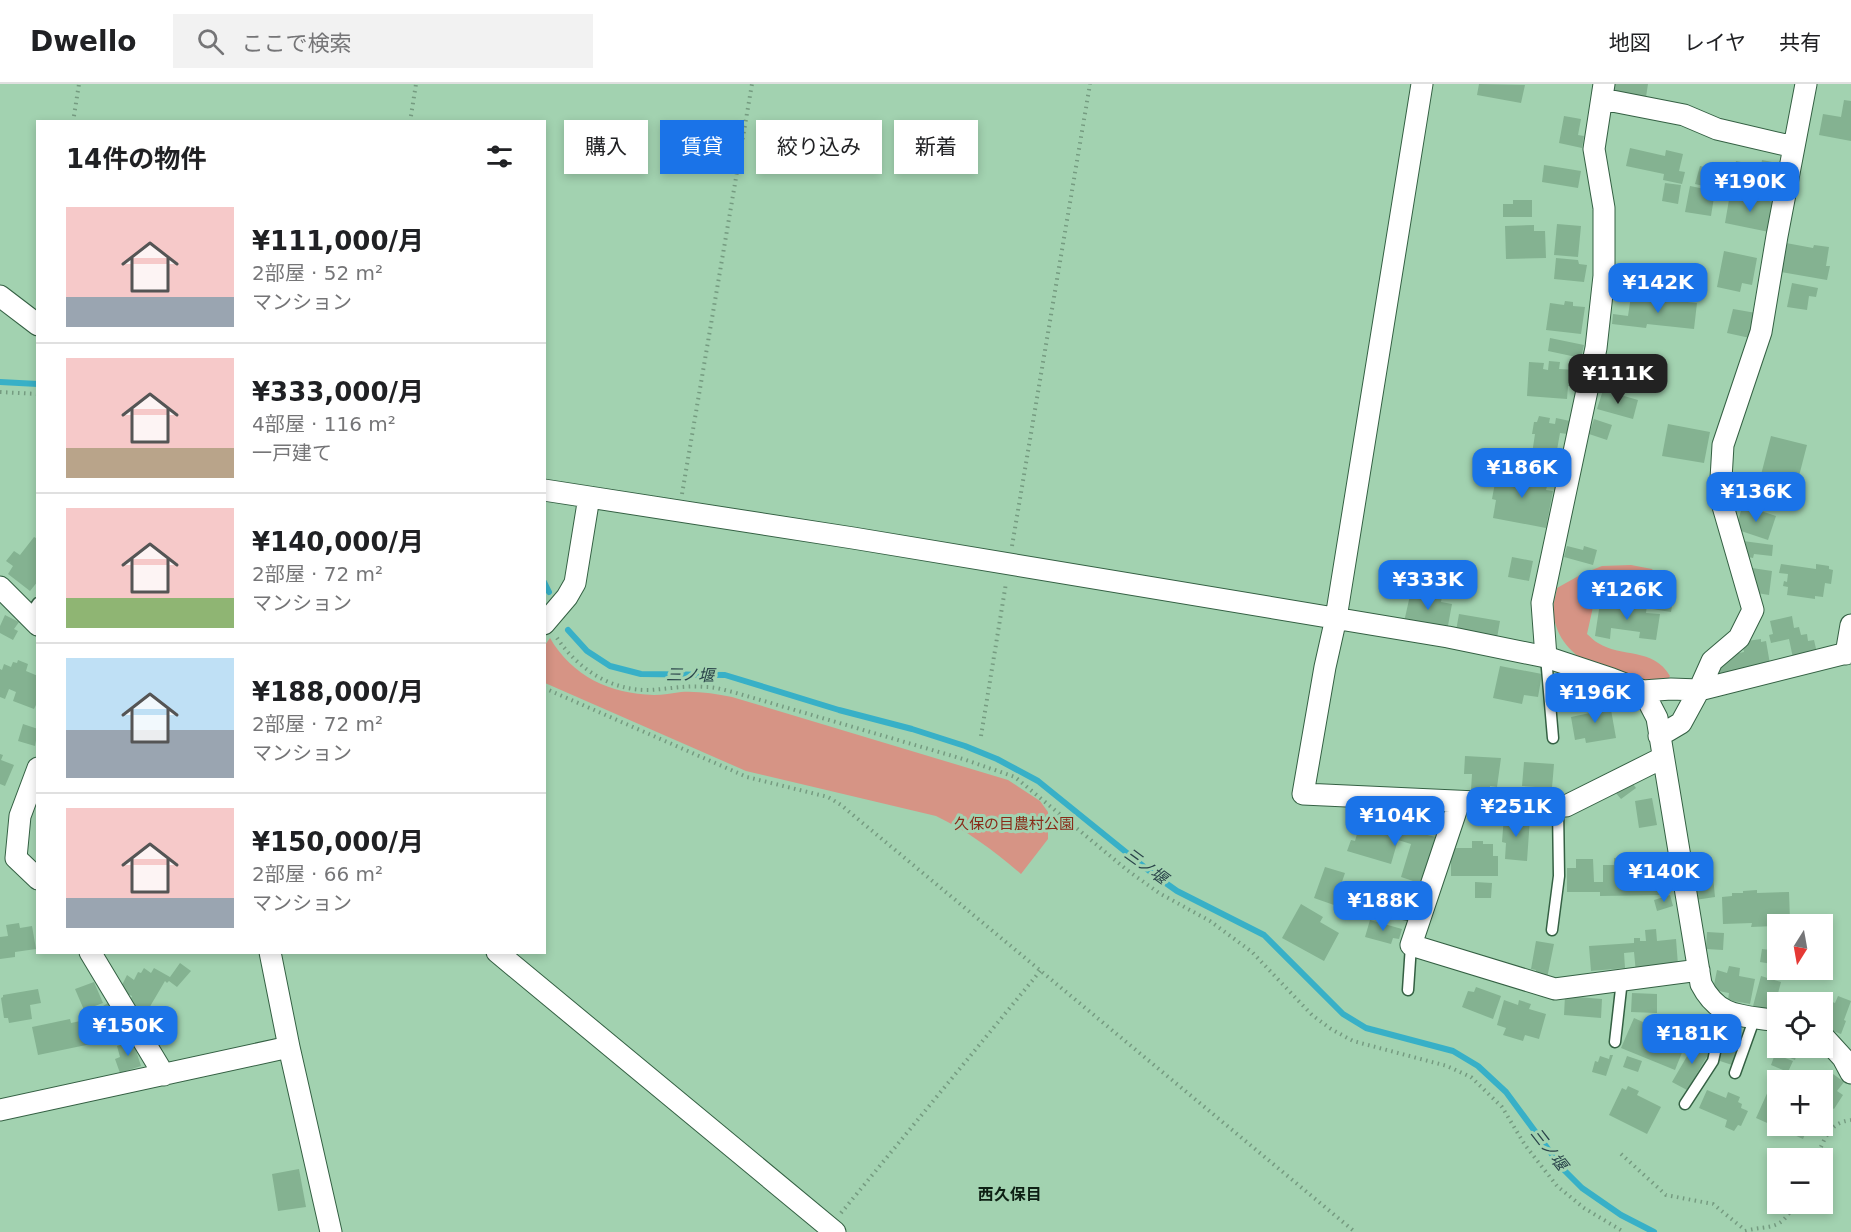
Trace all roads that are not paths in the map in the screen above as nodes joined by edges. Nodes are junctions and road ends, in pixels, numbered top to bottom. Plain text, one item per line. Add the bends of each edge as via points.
1 (1422, 84) edge
2 (1806, 84) edge
3 (1603, 92) edge
4 (1794, 147) junction
5 (0, 296) edge
6 (36, 323) edge
7 (546, 490) edge
8 (589, 497) junction
9 (0, 587) edge
10 (35, 615) edge
11 (1336, 618) junction
12 (546, 622) edge
13 (1851, 625) edge
14 (1848, 653) edge
15 (1546, 657) junction
16 (1699, 690) junction
17 (1643, 691) junction
18 (1659, 736) junction
19 (1553, 738) dead end
20 (1662, 758) junction
21 (36, 773) edge
22 (1459, 802) junction
23 (1558, 807) junction
24 (36, 877) edge
25 (1342, 911) dead end
26 (1421, 916) junction
27 (1552, 930) dead end
28 (1411, 945) junction
29 (91, 954) edge
30 (270, 954) edge
31 (500, 954) edge
32 (1699, 969) junction
33 (1622, 980) junction
34 (1408, 990) dead end
35 (1724, 1012) junction
36 (1755, 1017) junction
37 (1767, 1019) edge
38 (1615, 1042) dead end
39 (289, 1047) junction
40 (1833, 1047) edge
41 (1735, 1073) dead end
42 (1851, 1073) edge
43 (164, 1075) junction
44 (1685, 1104) dead end
45 (0, 1110) edge
46 (832, 1230) edge
47 (331, 1232) edge

1 - 11 street
2 - 4 street
3 - 4 street via 1684,115 1717,129
3 - 15 street via 1594,149 1604,208 1604,276 1596,348 1542,603
4 - 16 street via 1761,332 1723,445 1720,496 1752,610 1739,638 1712,661
5 - 6 street
7 - 8 street
8 - 11 street
8 - 12 street via 575,583
9 - 10 street
11 - 15 street
11 - 22 street via 1303,795
13 - 14 street
14 - 16 street
15 - 17 street
15 - 19 lane
16 - 17 street
16 - 18 street via 1681,723
17 - 18 street via 1657,718
18 - 20 street
20 - 23 street via 1566,807
20 - 32 street
21 - 24 street via 20,816 16,858
22 - 23 street
22 - 26 street
23 - 27 lane via 1559,876
25 - 26 lane via 1384,910
26 - 28 street
28 - 33 street via 1555,989
28 - 34 lane
29 - 43 street
30 - 39 street
31 - 46 street
32 - 33 street
32 - 35 street via 1709,999
33 - 38 lane
35 - 36 street
35 - 44 lane via 1713,1061
36 - 37 street
36 - 41 lane
39 - 43 street
39 - 47 street
40 - 42 street
43 - 45 street

